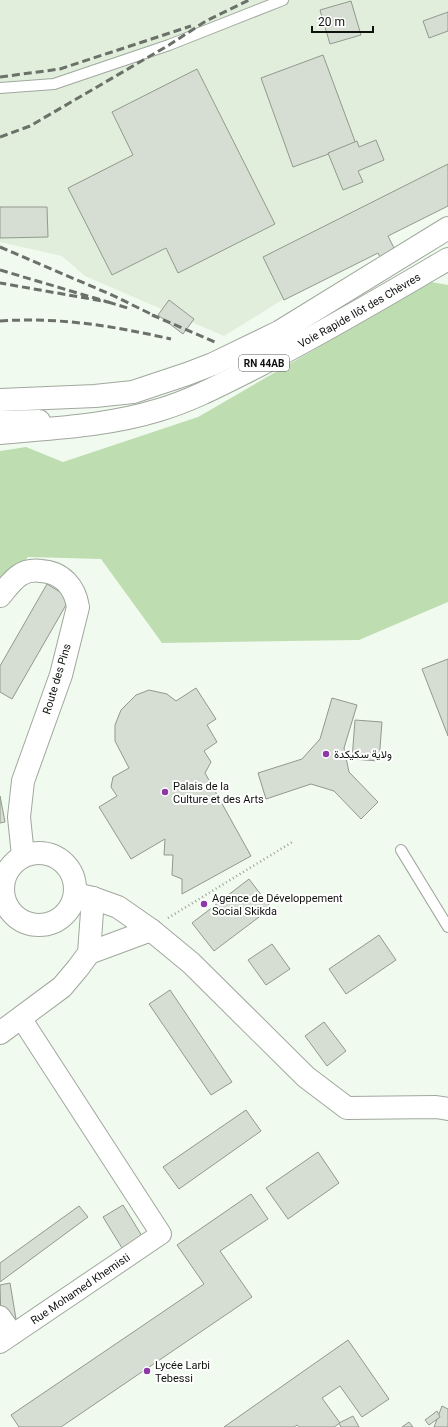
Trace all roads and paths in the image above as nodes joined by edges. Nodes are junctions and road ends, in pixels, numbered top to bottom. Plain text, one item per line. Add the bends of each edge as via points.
1 (283, 0) edge
2 (0, 88) edge
3 (448, 228) edge
4 (448, 259) edge
5 (0, 400) edge
6 (0, 422) edge
7 (65, 428) junction
8 (0, 433) edge
9 (0, 596) edge
10 (294, 841) dead end
11 (401, 850) dead end
12 (23, 856) junction
13 (3, 871) edge
14 (84, 896) junction
15 (2, 907) edge
16 (160, 924) junction
17 (448, 927) edge
18 (89, 953) junction
19 (21, 1018) junction
20 (0, 1033) edge
21 (448, 1109) edge
22 (0, 1316) edge
23 (7, 1339) edge

1 - 2 lane via 169,45 54,84
3 - 5 main road, Voie Rapide Ilôt des Chèvres / RN 44AB via 279,332 213,364 169,381 134,392
4 - 7 main road, Voie Rapide Ilôt des Chèvres / RN 44AB via 301,345 215,388 179,403 139,415
6 - 7 main road via 39,421
7 - 8 main road, Voie Rapide Ilôt des Chèvres
9 - 12 main road, Route des Pins via 19,575 36,570 45,571 61,577 68,583 75,594 78,607 61,675 22,781 19,817
10 - 16 path
11 - 17 lane
12 - 13 main road
12 - 14 main road via 45,853 56,857 65,863
13 - 15 main road
14 - 15 main road via 56,921 45,925 23,922
14 - 16 main road
14 - 18 main road
16 - 18 main road
16 - 21 main road via 191,963 306,1077 347,1108
18 - 19 main road via 62,987
19 - 20 main road
19 - 23 street, Rue Mohamed Khemisti via 160,1234
22 - 23 street

